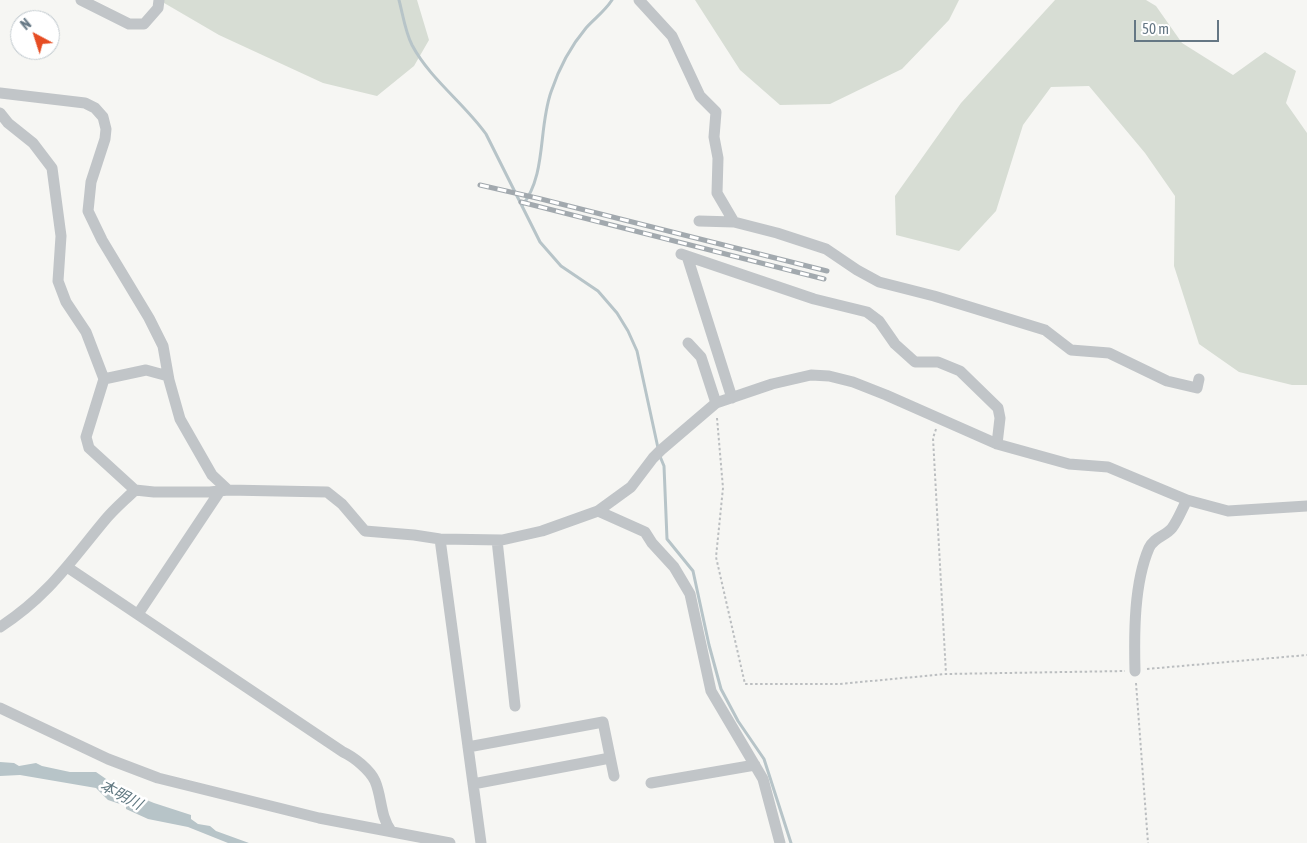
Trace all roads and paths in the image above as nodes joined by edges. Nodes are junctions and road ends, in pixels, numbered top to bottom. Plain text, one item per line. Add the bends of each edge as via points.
1 (81, 0) edge
2 (159, 0) edge
3 (640, 0) edge
4 (0, 93) edge
5 (0, 113) edge
6 (699, 221) dead end
7 (734, 222) junction
8 (688, 344) dead end
9 (168, 376) junction
10 (104, 379) junction
11 (1199, 379) dead end
12 (732, 398) junction
13 (716, 403) junction
14 (940, 418) junction
15 (997, 444) junction
16 (135, 490) junction
17 (224, 490) junction
18 (1187, 500) junction
19 (1307, 506) edge
20 (598, 510) junction
21 (440, 539) junction
22 (497, 540) junction
23 (67, 567) junction
24 (138, 614) junction
25 (0, 627) edge
26 (1307, 656) edge
27 (1135, 670) junction
28 (946, 674) junction
29 (515, 706) dead end
30 (0, 708) edge
31 (468, 747) junction
32 (610, 758) junction
33 (755, 765) junction
34 (614, 776) dead end
35 (651, 782) dead end
36 (473, 784) junction
37 (391, 831) junction
38 (450, 843) edge
39 (481, 843) edge
40 (780, 843) edge
41 (1148, 843) edge

1 - 2 street via 129,24 144,24 158,8
3 - 7 street via 672,36 700,96 716,112 717,193
4 - 9 street via 85,103 103,117 106,129 88,211 163,346
5 - 10 street via 33,143 52,168 61,236 58,281 66,302 86,332
6 - 7 street
7 - 11 street via 826,249 879,282 1045,330 1071,350 1109,353 1167,381 1197,388
8 - 13 street via 701,357
9 - 10 street via 146,370
9 - 17 street via 180,419
10 - 16 street via 86,437 89,448
12 - 13 street
12 - 14 street via 811,374 853,382
12 - 15 street via 684,255 814,299 867,312 916,362 938,362 960,372 998,408
13 - 20 street via 657,454 631,487
13 - 28 path via 723,488 716,556 744,684 839,684
14 - 15 street
14 - 28 path via 934,438
15 - 18 street via 1070,464 1108,467
16 - 17 street
16 - 23 street via 106,518
17 - 21 street via 327,492 365,530
17 - 24 street
18 - 19 street via 1228,511
18 - 27 street via 1172,529 1150,546 1134,627
20 - 22 street via 542,532
20 - 33 street via 644,532 674,567 690,594 711,691
21 - 22 street
21 - 31 street
22 - 29 street
23 - 24 street
23 - 25 street via 38,599
24 - 37 street via 355,758 375,780 385,823
26 - 27 path
27 - 28 path
27 - 41 path
30 - 37 street via 158,778 319,818
31 - 32 street via 604,722
31 - 36 street
32 - 34 street
32 - 36 street
33 - 35 street
33 - 40 street via 763,779
36 - 39 street
37 - 38 street

